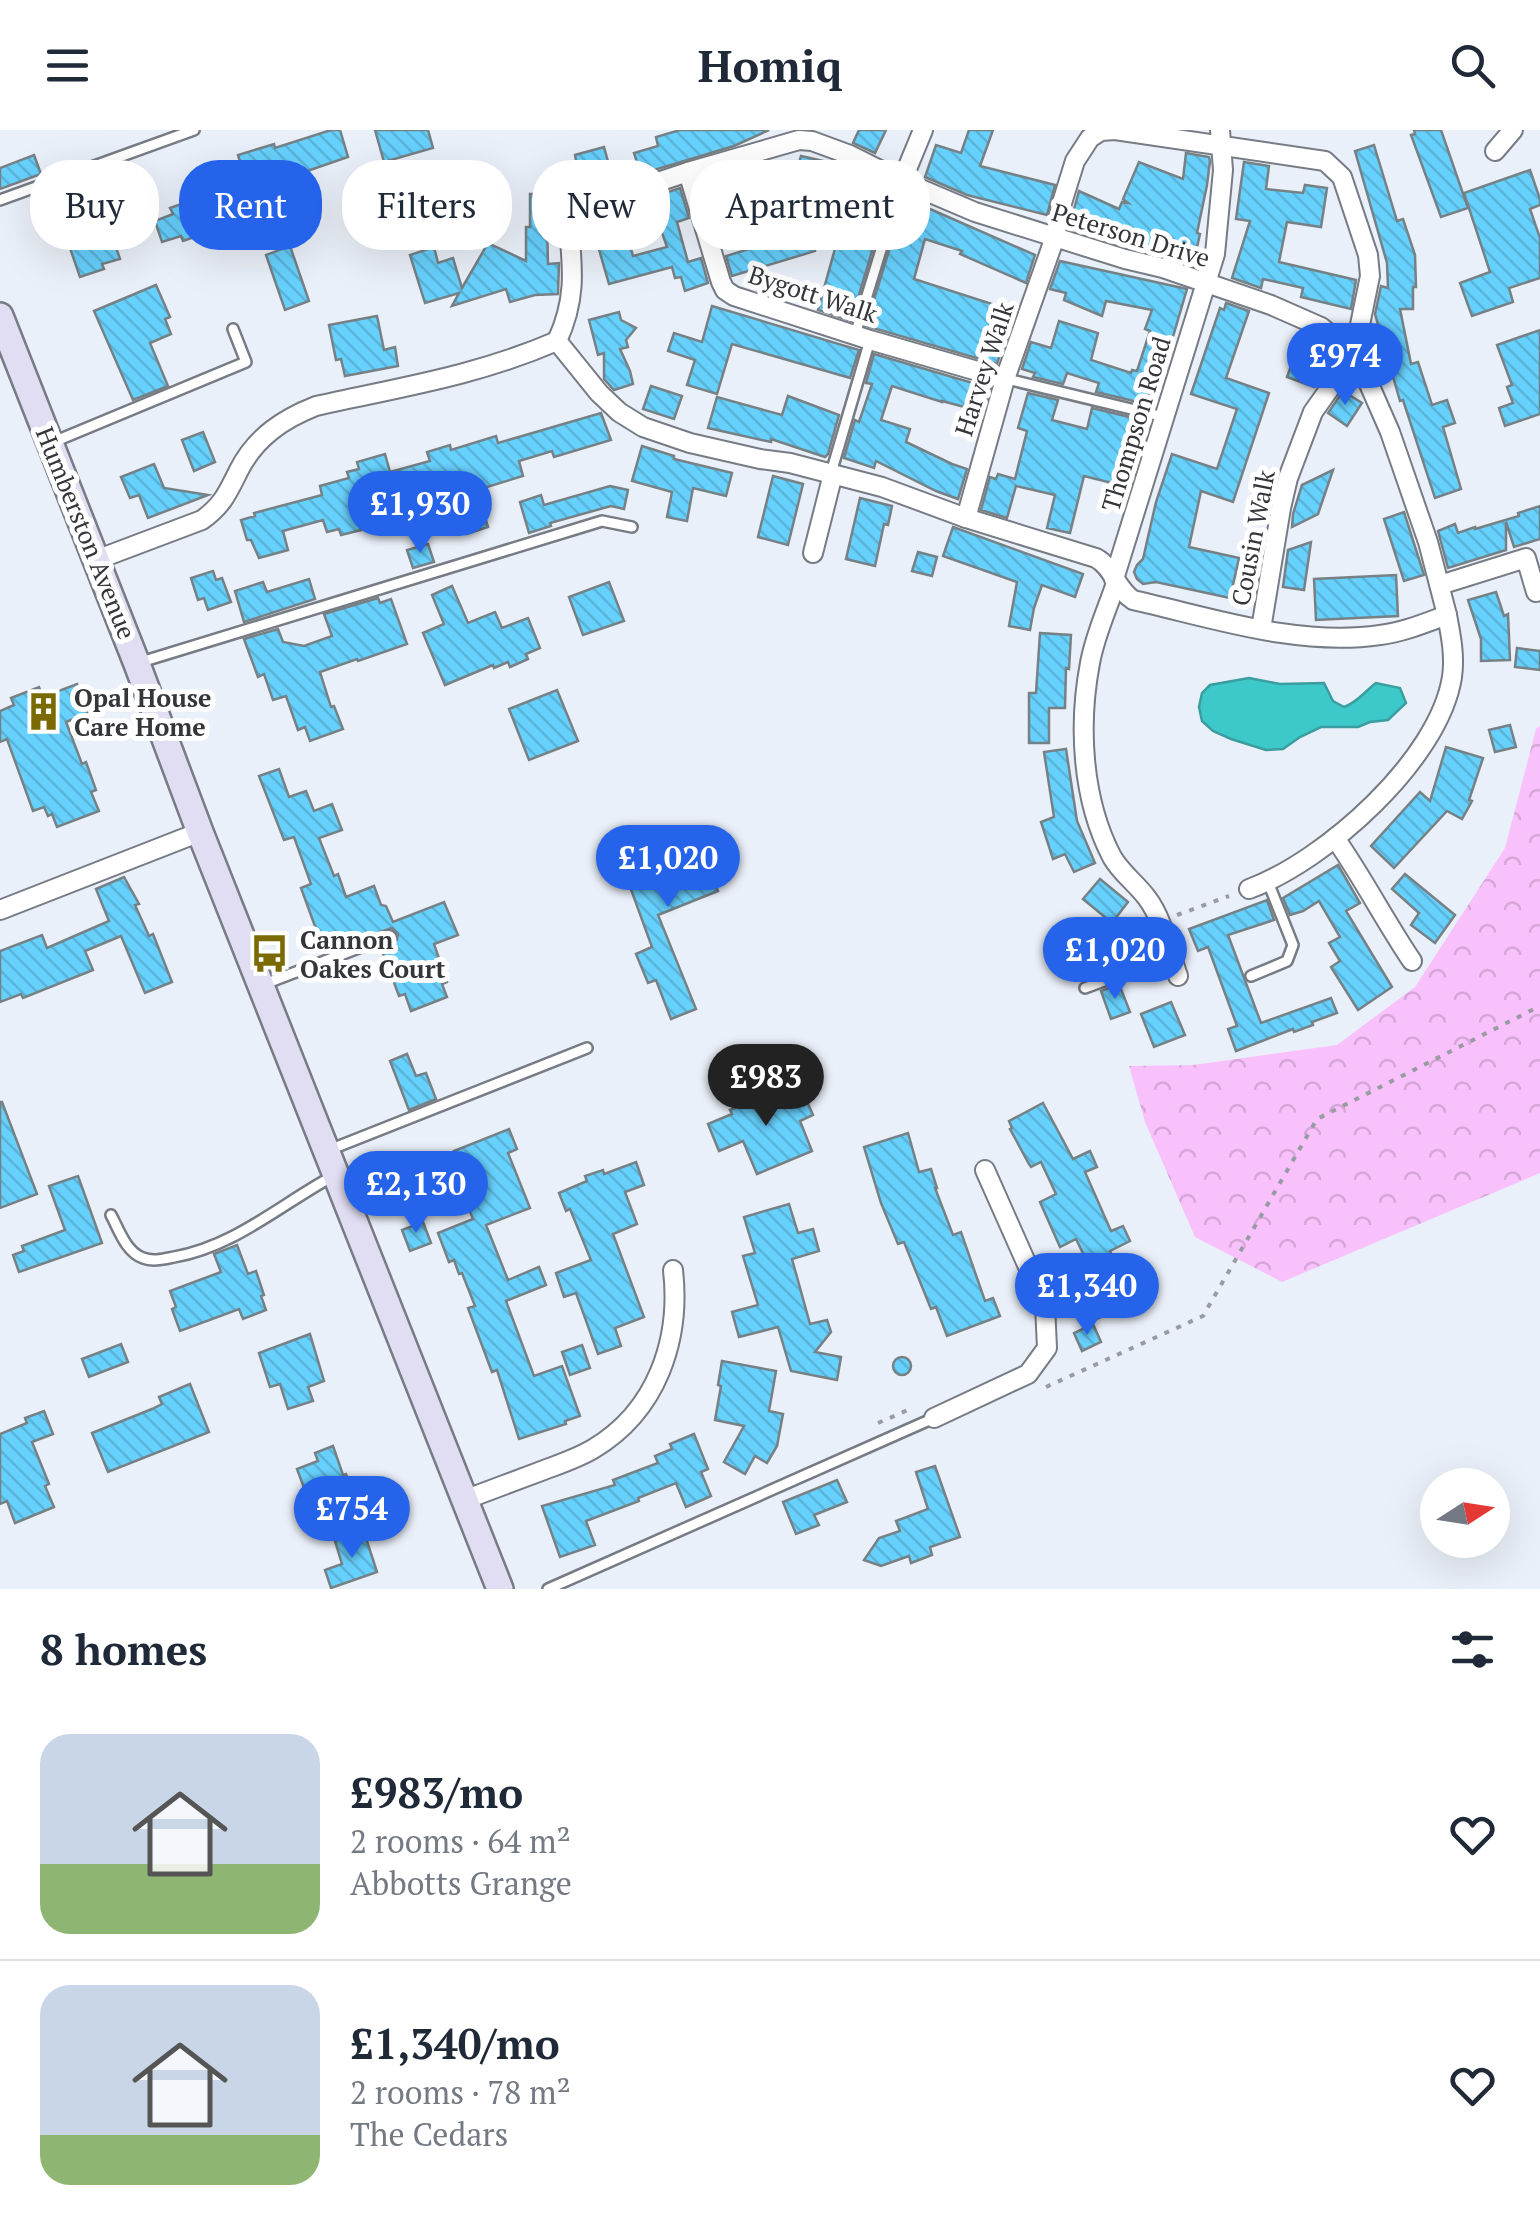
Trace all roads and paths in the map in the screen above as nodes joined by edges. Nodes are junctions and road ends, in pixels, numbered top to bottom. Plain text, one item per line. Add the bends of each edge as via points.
1 (194, 130) edge
2 (923, 130) edge
3 (1514, 130) edge
4 (1220, 138) edge
5 (1495, 151) dead end
6 (730, 160) edge
7 (860, 160) edge
8 (911, 160) edge
9 (688, 172) joint
10 (930, 193) edge
11 (0, 200) edge
12 (1055, 237) junction
13 (885, 250) edge
14 (1206, 284) junction
15 (233, 328) dead end
16 (3, 333) edge
17 (863, 337) junction
18 (557, 341) junction
19 (1354, 354) junction
20 (1005, 378) junction
21 (1164, 417) junction
22 (50, 443) junction
23 (832, 474) junction
24 (966, 518) junction
25 (632, 527) dead end
26 (813, 553) dead end
27 (96, 560) junction
28 (1115, 581) junction
29 (1440, 585) junction
30 (1536, 592) dead end
31 (1448, 615) junction
32 (1261, 628) junction
33 (137, 664) junction
34 (200, 832) junction
35 (1335, 838) junction
36 (1268, 882) junction
37 (1249, 889) joint
38 (0, 910) edge
39 (1159, 922) junction
40 (390, 936) dead end
41 (1171, 956) junction
42 (1412, 961) dead end
43 (1178, 976) dead end
44 (1251, 976) dead end
45 (261, 985) junction
46 (1085, 988) dead end
47 (587, 1048) dead end
48 (331, 1163) junction
49 (985, 1170) dead end
50 (111, 1215) dead end
51 (673, 1270) dead end
52 (934, 1418) joint
53 (464, 1500) junction
54 (500, 1589) edge
55 (548, 1589) edge

1 - 11 lane
2 - 8 street
3 - 5 street
4 - 12 street, Harvey Walk via 1101,131 1075,160
4 - 14 street, Thompson Road via 1218,224
4 - 19 street via 1325,161 1342,177 1369,261
6 - 7 street, Peterson Drive via 799,140
9 - 17 street, Bygott Walk via 726,290
9 - 18 street, Peterson Drive via 570,210 573,288
10 - 12 street, Peterson Drive
12 - 14 street, Peterson Drive
12 - 20 street, Harvey Walk
13 - 17 lane
14 - 19 street, Peterson Drive via 1304,319
14 - 21 street, Thompson Road
15 - 22 lane via 246,362
16 - 22 main road, Humberston Avenue
17 - 20 street, Bygott Walk
17 - 23 lane
18 - 23 street via 598,393 642,427
18 - 27 street via 450,379 299,413 265,434 229,492 202,520
19 - 29 street, Peterson Drive via 1390,432
19 - 32 street, Cousin Walk via 1313,412 1297,452
20 - 21 lane
20 - 24 street, Harvey Walk
21 - 28 street, Thompson Road
22 - 27 main road, Humberston Avenue
23 - 24 street
23 - 26 street
24 - 28 street via 1096,558
25 - 33 lane via 602,521
27 - 33 main road, Humberston Avenue
28 - 32 street via 1133,600
28 - 39 street, Thompson Road via 1090,661 1083,720 1088,779 1115,863 1150,901
29 - 30 street via 1526,558
29 - 31 street, Peterson Drive
31 - 32 street via 1359,638
31 - 35 street, Peterson Drive via 1453,661 1438,720 1406,767
33 - 34 main road, Humberston Avenue
34 - 38 street
34 - 45 main road, Humberston Avenue
35 - 36 street, Peterson Drive
35 - 42 street
36 - 37 street, Peterson Drive
36 - 44 lane via 1293,944 1287,961
37 - 39 path
39 - 41 street, Thompson Road
40 - 45 lane
41 - 43 street, Thompson Road
41 - 46 lane
45 - 48 main road, Humberston Avenue
47 - 48 lane
48 - 50 lane via 304,1192 240,1234 188,1254 144,1258 129,1249
48 - 53 main road, Humberston Avenue
49 - 52 street via 1045,1304 1047,1348 1028,1374
51 - 53 street via 668,1351 628,1421 592,1450
52 - 55 lane
53 - 54 main road, Humberston Avenue

